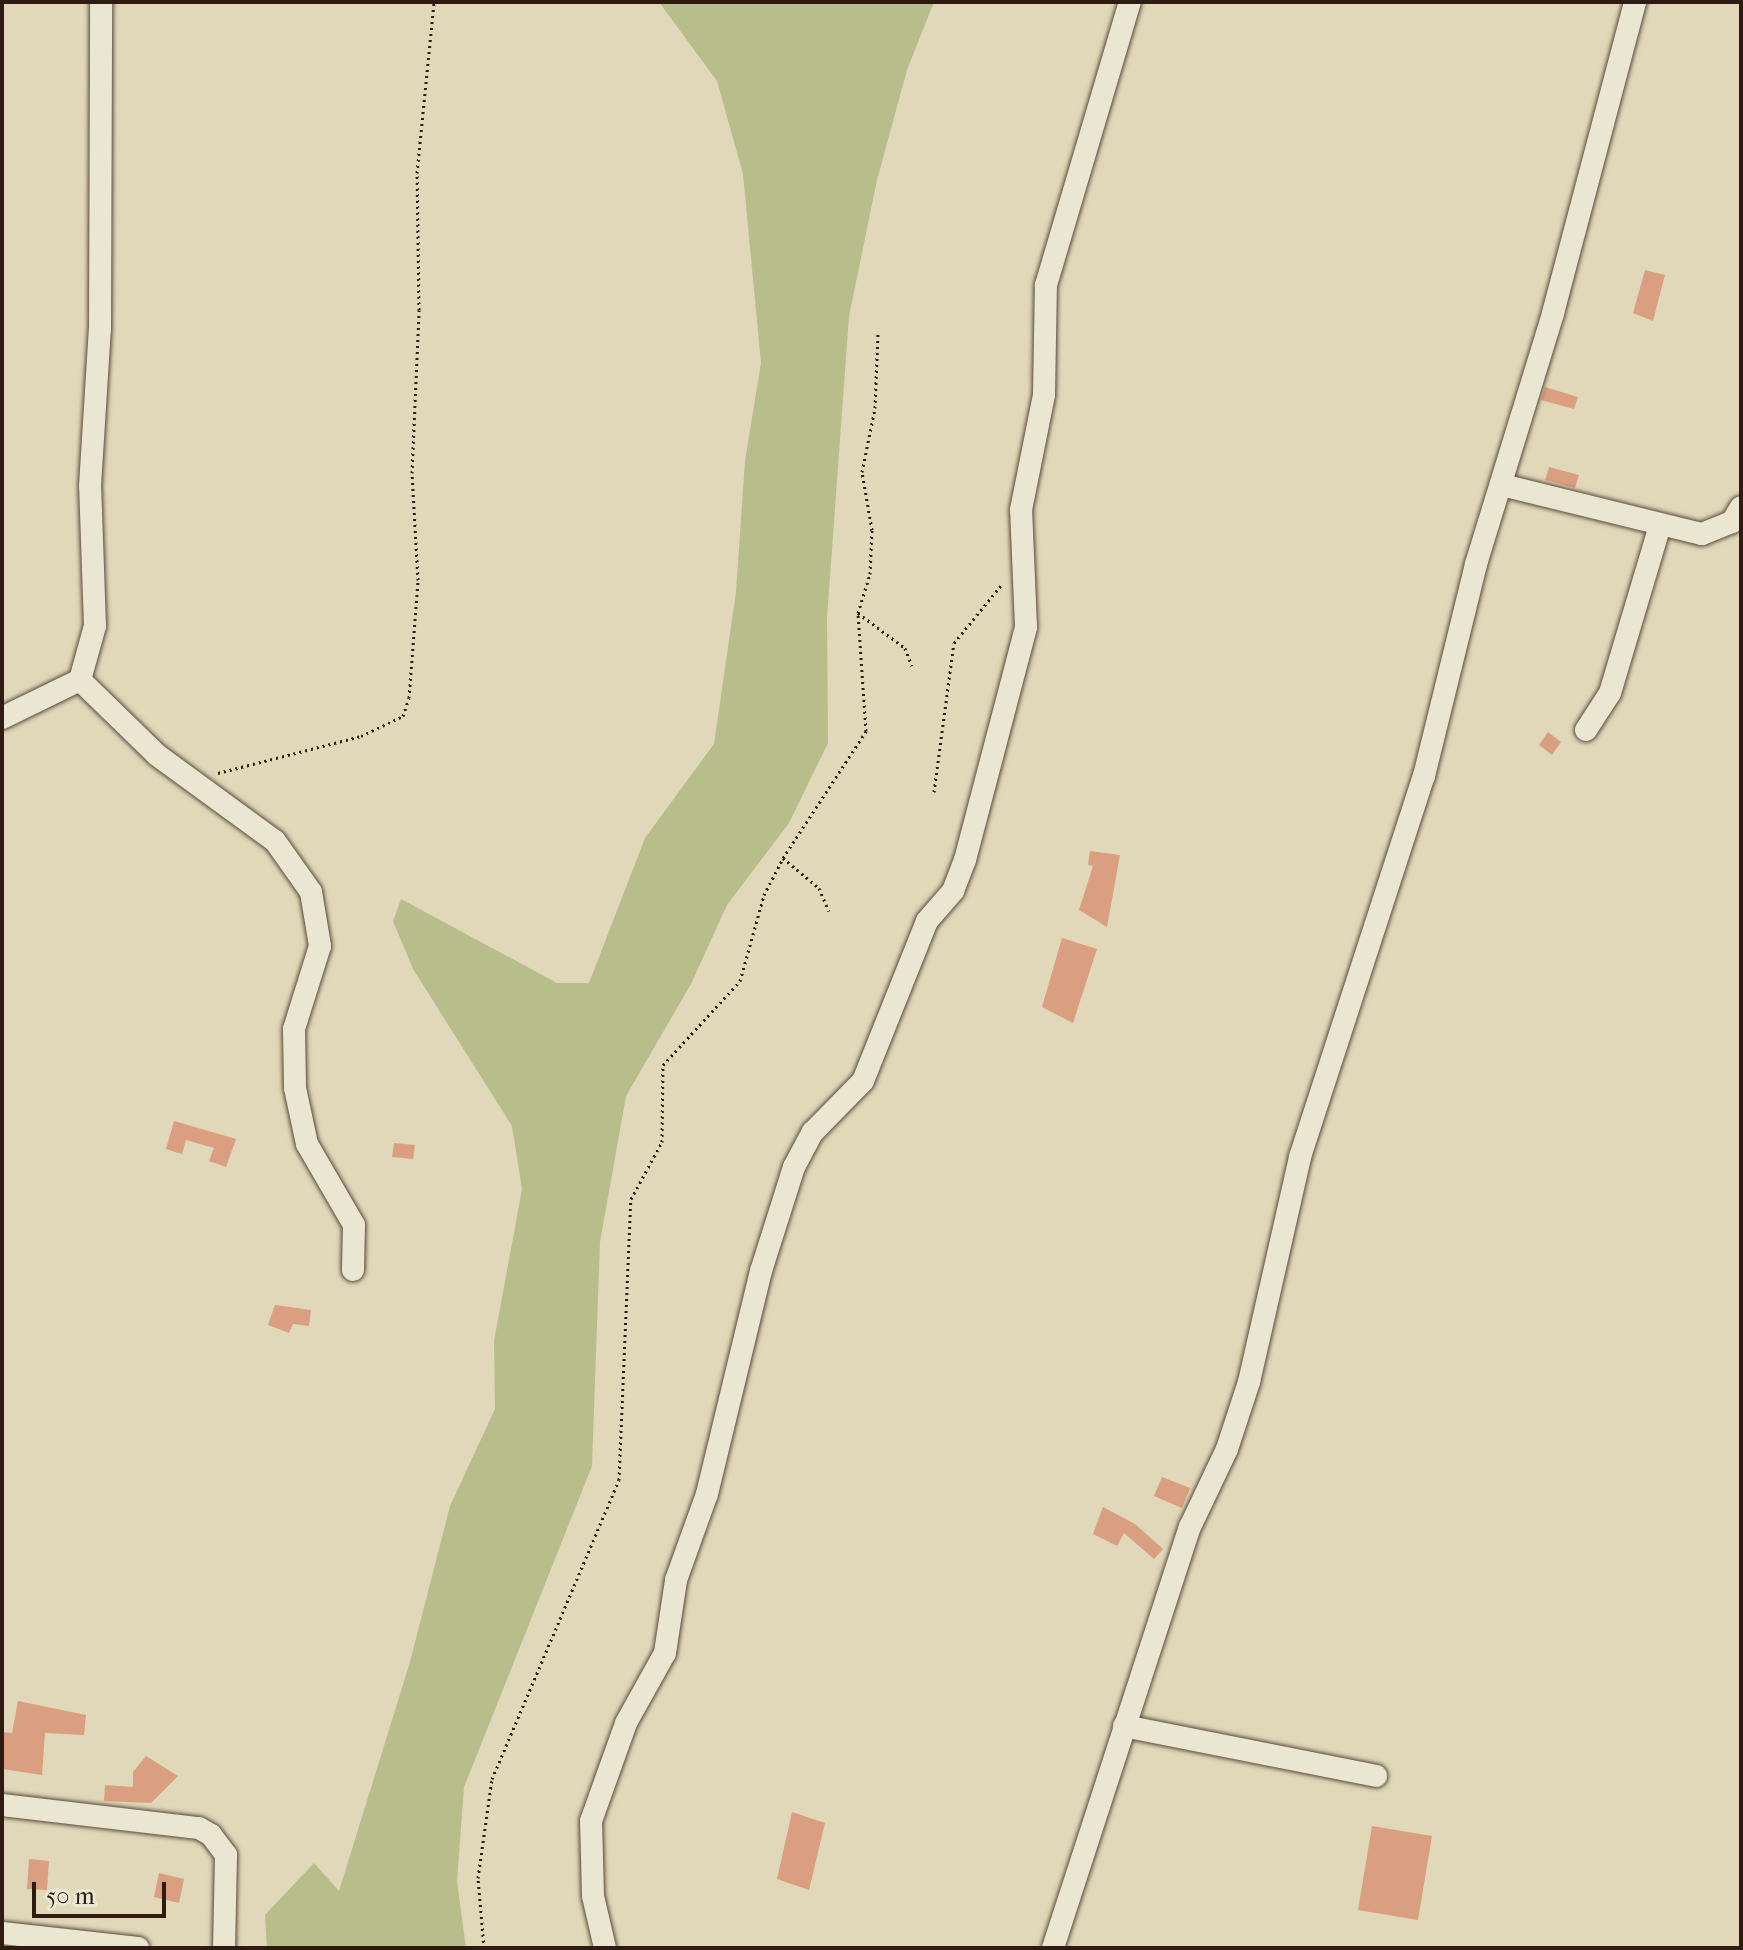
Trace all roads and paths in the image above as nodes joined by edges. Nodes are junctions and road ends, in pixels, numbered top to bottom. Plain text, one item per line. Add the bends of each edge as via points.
1 (101, 2) edge
2 (434, 2) edge
3 (1130, 2) edge
4 (1635, 2) edge
5 (878, 332) dead end
6 (1502, 485) junction
7 (1741, 507) edge
8 (1660, 525) junction
9 (1022, 563) junction
10 (858, 613) junction
11 (912, 666) dead end
12 (80, 680) junction
13 (2, 718) edge
14 (1586, 730) dead end
15 (187, 779) junction
16 (934, 792) dead end
17 (783, 858) junction
18 (829, 911) dead end
19 (353, 1270) dead end
20 (1124, 1726) junction
21 (1376, 1776) dead end
22 (2, 1805) edge
23 (2, 1933) edge
24 (138, 1948) edge
25 (224, 1948) edge
26 (484, 1948) edge
27 (605, 1948) edge
28 (1053, 1948) edge

1 - 12 street via 100,329 90,486 95,626
2 - 15 path via 417,173 419,310 412,473 418,580 409,698 403,716 361,736
3 - 9 street via 1046,285 1044,395 1021,510
4 - 6 street
5 - 10 path via 875,408 862,472 872,530 870,574
6 - 8 street
6 - 20 street via 1476,564 1424,776 1300,1157 1249,1382 1227,1449 1190,1527 1155,1647
7 - 8 street via 1720,531 1702,534
8 - 14 street via 1610,693
9 - 16 path via 954,643
9 - 27 street via 1026,627 965,860 953,891 927,921 863,1081 813,1132 794,1167 761,1271 707,1494 676,1580 665,1653 626,1723 591,1821 593,1896
10 - 11 path via 905,648
10 - 17 path via 866,731
12 - 13 street
12 - 15 street via 128,731
15 - 19 street via 275,841 311,892 320,946 294,1029 295,1088 307,1144 354,1225
17 - 18 path via 819,888
17 - 26 path via 764,895 740,981 663,1065 662,1142 631,1199 619,1480 492,1779 478,1878
20 - 21 street
20 - 28 street
22 - 25 street via 199,1828 211,1835 226,1855
23 - 24 street

